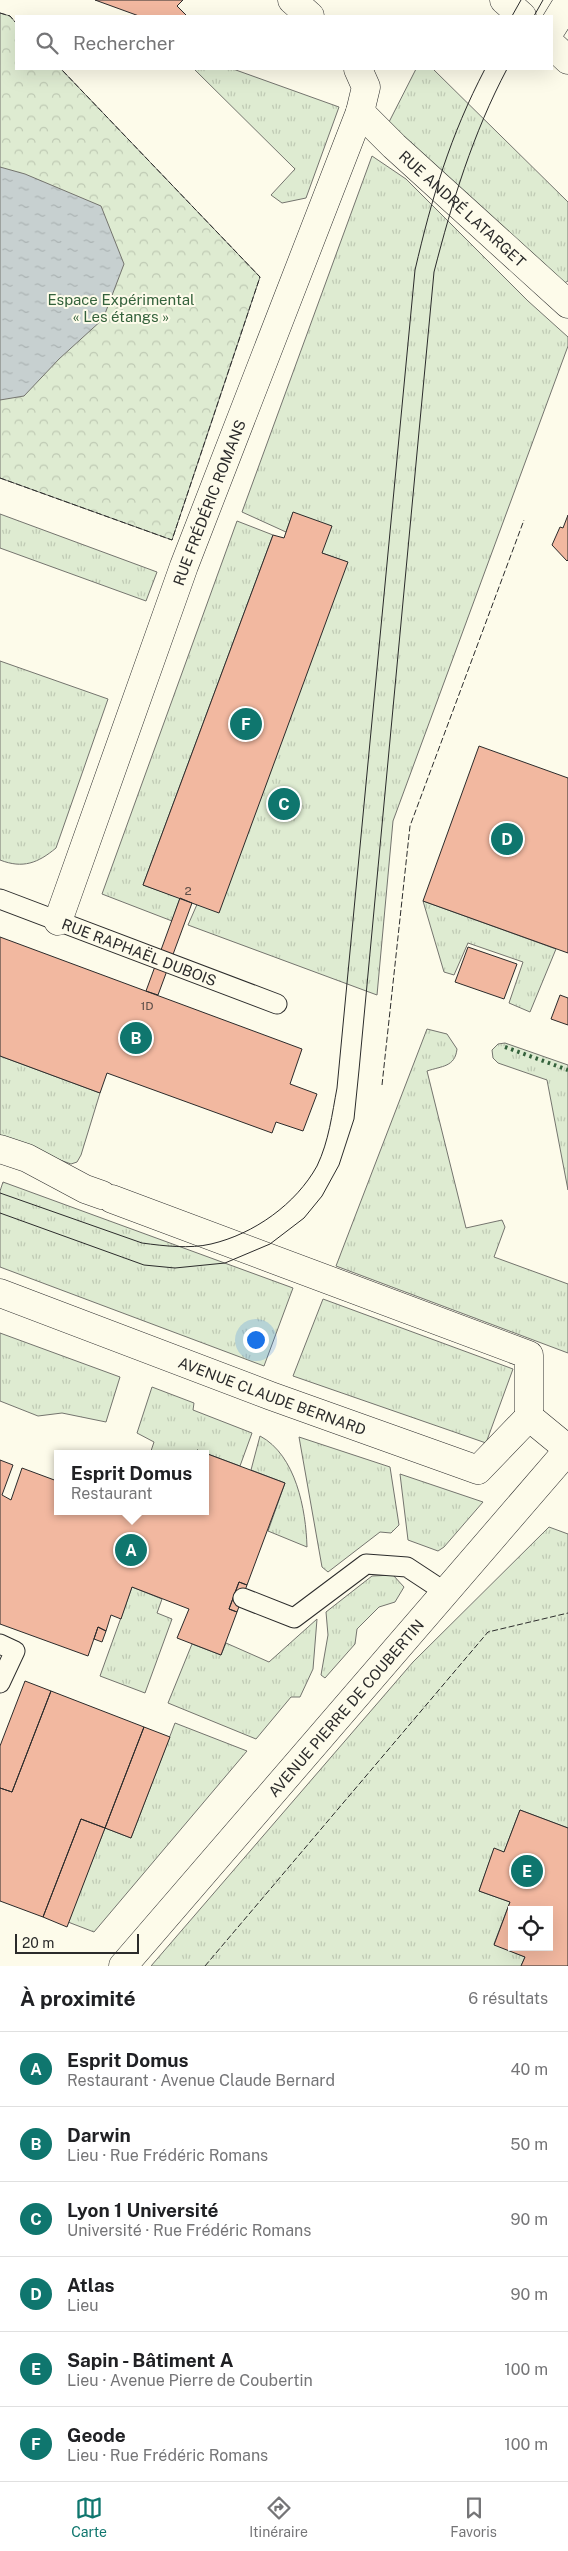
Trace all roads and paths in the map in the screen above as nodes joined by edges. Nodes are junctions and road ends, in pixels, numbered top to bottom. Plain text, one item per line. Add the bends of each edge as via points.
1 (292, 0) edge
2 (504, 0) edge
3 (568, 2) edge
4 (309, 15) edge
5 (521, 15) edge
6 (553, 26) edge
7 (553, 46) edge
8 (568, 60) edge
9 (361, 89) edge
10 (568, 304) edge
11 (0, 899) edge
12 (58, 921) junction
13 (277, 1004) dead end
14 (0, 1149) edge
15 (0, 1293) edge
16 (529, 1417) junction
17 (568, 1449) edge
18 (445, 1592) junction
19 (243, 1598) dead end
20 (0, 1644) edge
21 (0, 1683) edge
22 (123, 1966) edge

1 - 4 street
2 - 5 street
3 - 6 street
7 - 8 street
9 - 10 street, RUE ANDRÉ LATARGET via 394,146
9 - 12 street, RUE FRÉDÉRIC ROMANS via 184,566
11 - 12 lane, RUE RAPHAËL DUBOIS
12 - 13 lane, RUE RAPHAËL DUBOIS
14 - 16 street via 27,1158 85,1190 529,1356
15 - 16 street, AVENUE CLAUDE BERNARD via 478,1470
16 - 17 street
17 - 18 street, AVENUE PIERRE DE COUBERTIN
18 - 19 lane via 407,1567 366,1564 294,1618
18 - 22 street, AVENUE PIERRE DE COUBERTIN
20 - 21 lane via 15,1651

